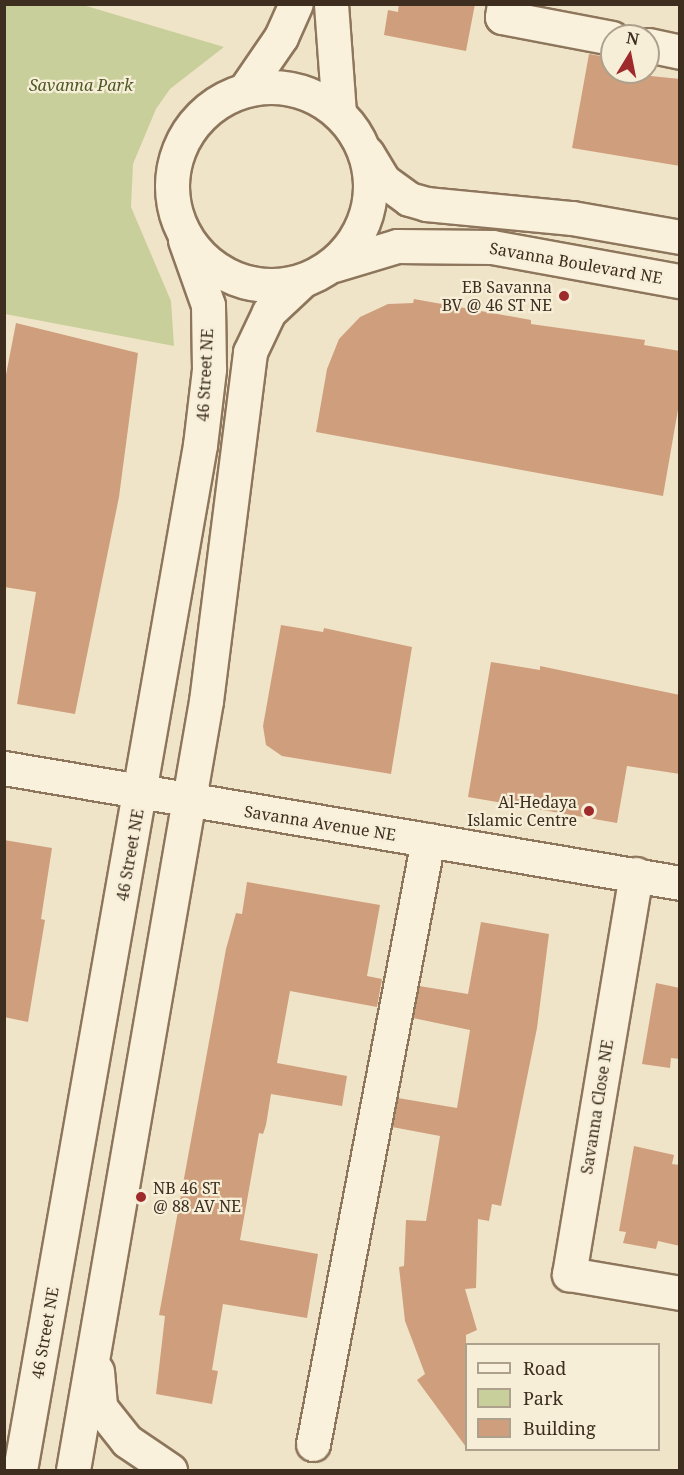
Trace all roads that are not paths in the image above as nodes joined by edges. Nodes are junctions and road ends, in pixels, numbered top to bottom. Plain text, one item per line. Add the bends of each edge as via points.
1 (296, 4) edge
2 (331, 4) edge
3 (504, 4) edge
4 (600, 37) edge
5 (660, 48) edge
6 (680, 52) edge
7 (246, 88) junction
8 (339, 112) junction
9 (360, 139) junction
10 (680, 237) edge
11 (185, 240) junction
12 (332, 266) junction
13 (680, 281) edge
14 (302, 282) junction
15 (4, 768) edge
16 (141, 794) junction
17 (189, 802) junction
18 (428, 840) junction
19 (636, 874) junction
20 (680, 883) edge
21 (680, 1293) edge
22 (95, 1342) junction
23 (313, 1444) dead end
24 (20, 1470) edge
25 (73, 1470) edge
26 (170, 1470) edge

1 - 7 street via 281,37
2 - 8 street
3 - 4 street via 502,17
5 - 6 street
7 - 8 street via 290,88 311,94
7 - 11 street via 220,99 198,116 181,138 173,211
8 - 9 street
9 - 10 street via 383,180 418,201 572,218
9 - 12 street via 370,173 369,207 355,240
11 - 14 street via 207,264 236,280 269,286
11 - 16 street, 46 Street NE via 208,305 209,369 199,454
12 - 13 street, Savanna Boulevard NE via 397,246 492,247
12 - 14 street
14 - 17 street via 269,312 250,352 206,701
15 - 16 street, Savanna Avenue NE
16 - 17 street, Savanna Avenue NE
16 - 24 street, 46 Street NE
17 - 18 street, Savanna Avenue NE
17 - 22 street
18 - 19 street, Savanna Avenue NE
18 - 23 street
19 - 20 street
19 - 21 street, Savanna Close NE via 569,1274
22 - 25 street
22 - 26 street via 100,1407 127,1441

